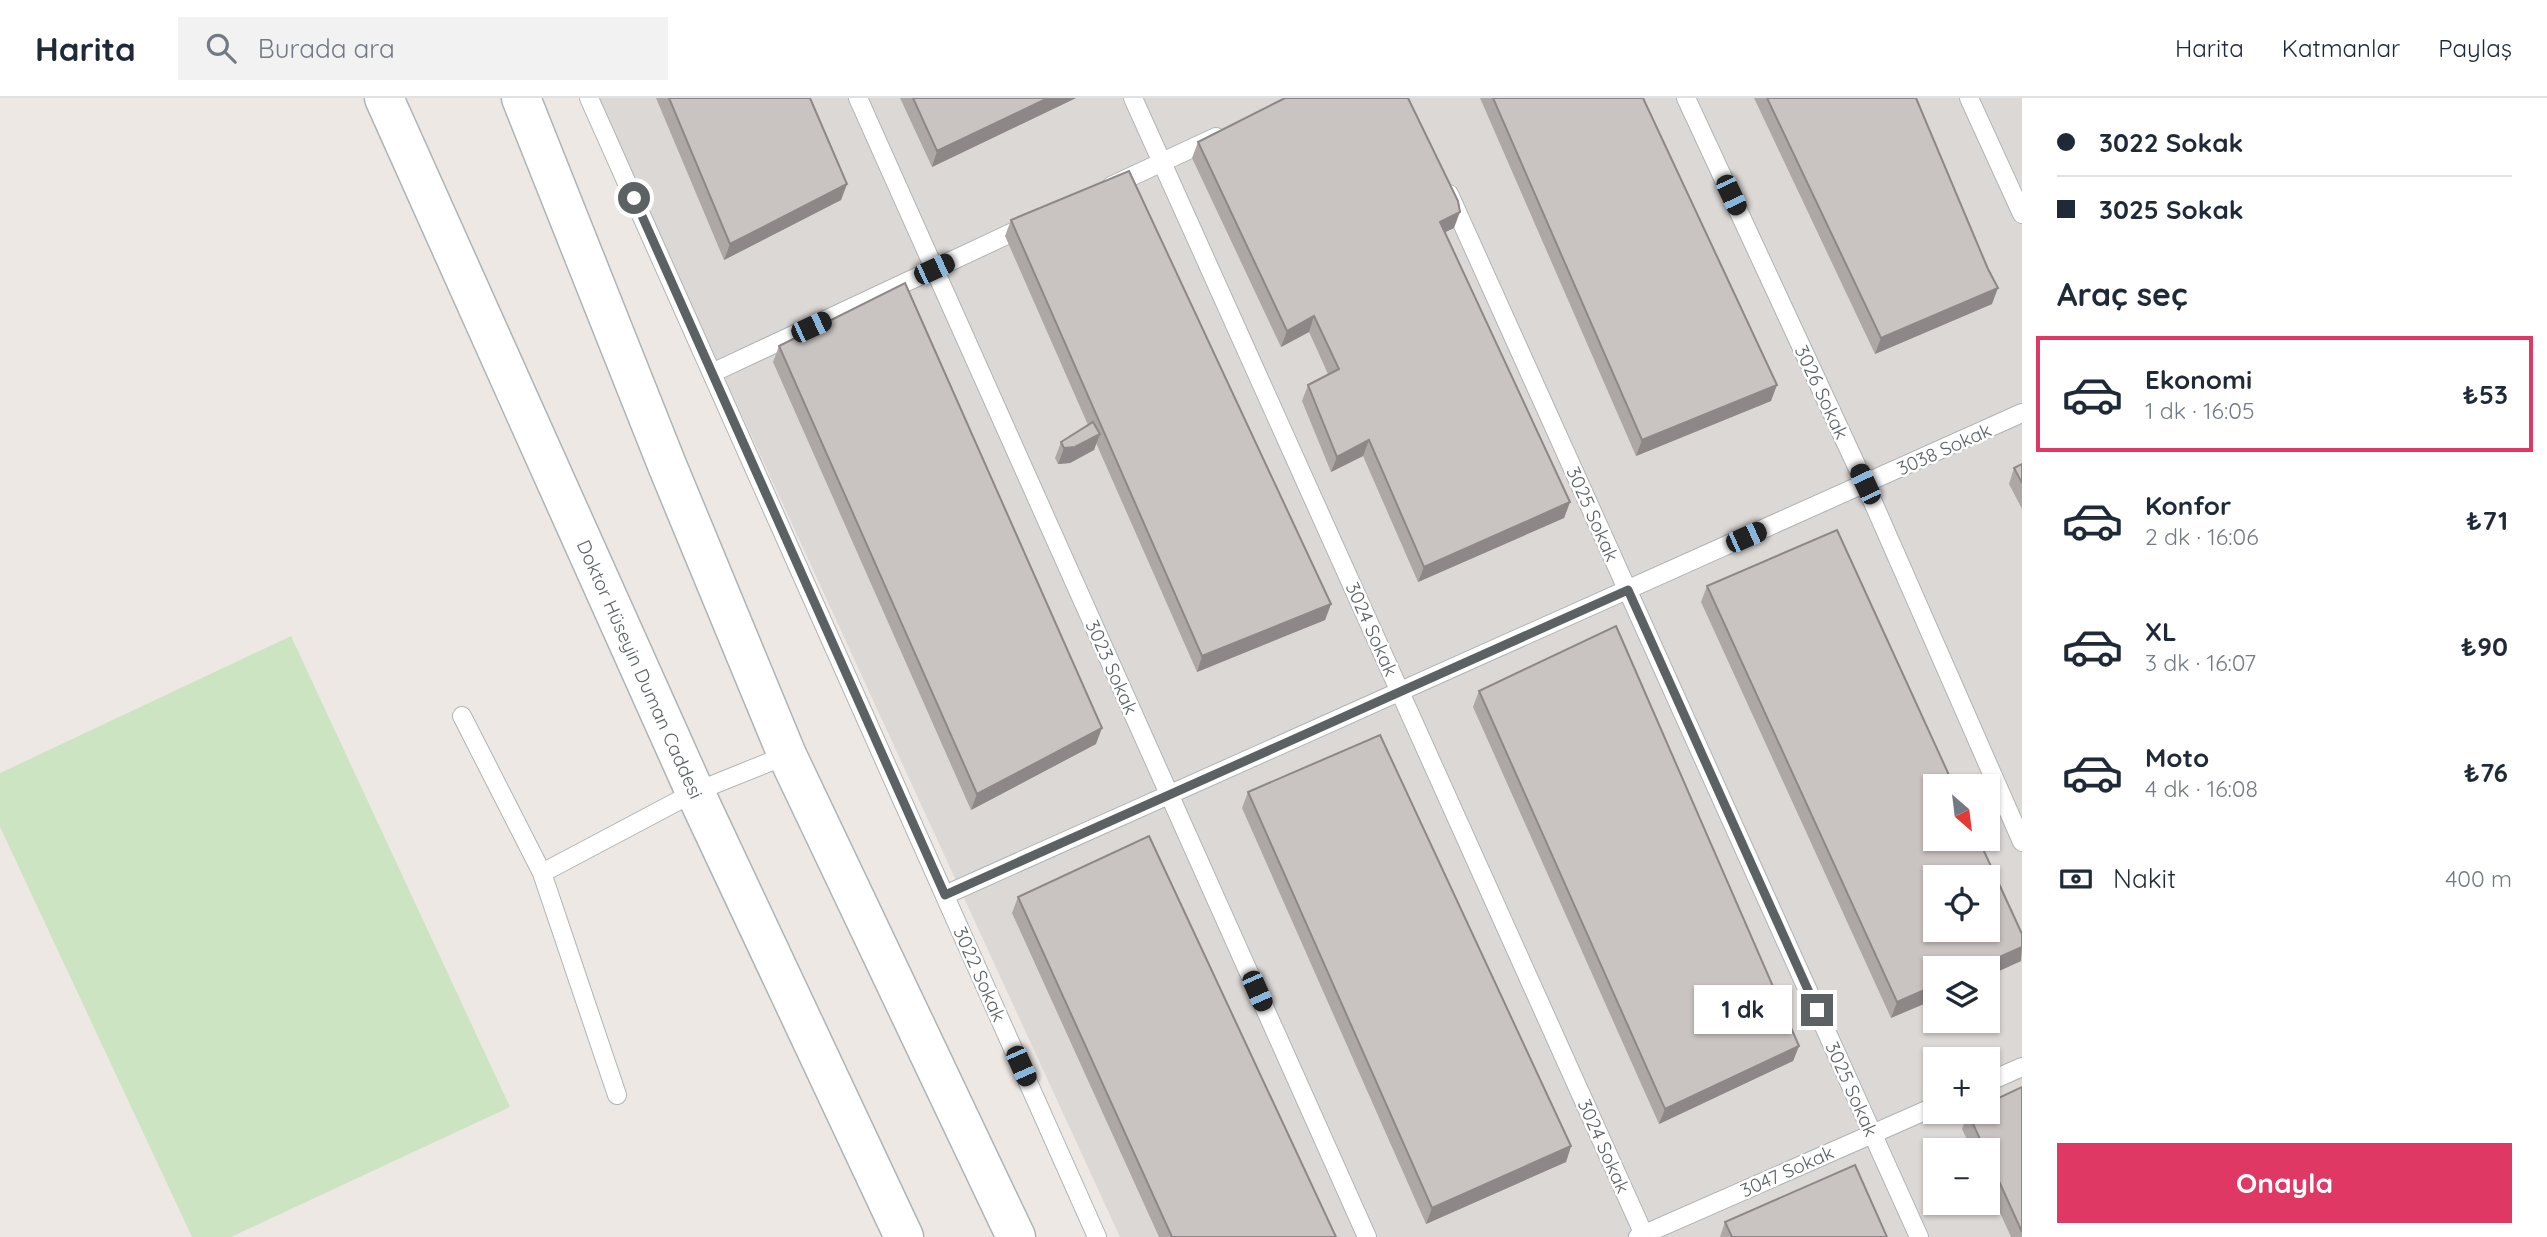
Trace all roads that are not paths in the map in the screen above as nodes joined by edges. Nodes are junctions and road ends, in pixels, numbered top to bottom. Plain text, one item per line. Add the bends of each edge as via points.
1 (384, 98) edge
2 (521, 98) edge
3 (589, 98) edge
4 (858, 98) edge
5 (1133, 98) edge
6 (1686, 98) edge
7 (1969, 98) edge
8 (1236, 127) edge
9 (1162, 162) junction
10 (1440, 174) edge
11 (1098, 192) edge
12 (2022, 214) edge
13 (1048, 216) edge
14 (934, 269) junction
15 (712, 373) junction
16 (2022, 413) edge
17 (1865, 484) junction
18 (1628, 590) junction
19 (1400, 692) junction
20 (462, 716) dead end
21 (787, 755) junction
22 (695, 792) junction
23 (1169, 795) junction
24 (2022, 842) edge
25 (542, 873) junction
26 (945, 895) junction
27 (2022, 1067) edge
28 (2000, 1077) edge
29 (617, 1095) dead end
30 (1923, 1112) edge
31 (1872, 1134) junction
32 (1642, 1236) edge
33 (904, 1237) edge
34 (1016, 1237) edge
35 (1097, 1237) edge
36 (1367, 1237) edge
37 (1919, 1237) edge

1 - 22 main road, Doktor Hüseyin Duman Caddesi
2 - 21 main road
3 - 15 lane, 3022 Sokak
4 - 14 lane, 3023 Sokak
5 - 9 lane, 3024 Sokak
6 - 17 lane, 3026 Sokak
7 - 12 lane
8 - 9 lane
9 - 11 lane
9 - 19 lane, 3024 Sokak
10 - 18 lane, 3025 Sokak
13 - 14 lane
14 - 15 lane
14 - 23 lane, 3023 Sokak
15 - 26 lane, 3022 Sokak
16 - 17 lane, 3038 Sokak
17 - 18 lane, 3038 Sokak
17 - 24 lane, 3026 Sokak
18 - 19 lane, 3038 Sokak
18 - 31 lane, 3025 Sokak
19 - 23 lane, 3038 Sokak
19 - 32 lane, 3024 Sokak
20 - 25 lane
21 - 22 lane
21 - 34 main road
22 - 25 lane
22 - 33 main road, Doktor Hüseyin Duman Caddesi
23 - 26 lane, 3038 Sokak
23 - 36 lane, 3023 Sokak
25 - 29 lane
26 - 35 lane, 3022 Sokak
27 - 28 lane
30 - 31 lane, 3047 Sokak
31 - 32 lane, 3047 Sokak
31 - 37 lane, 3025 Sokak

